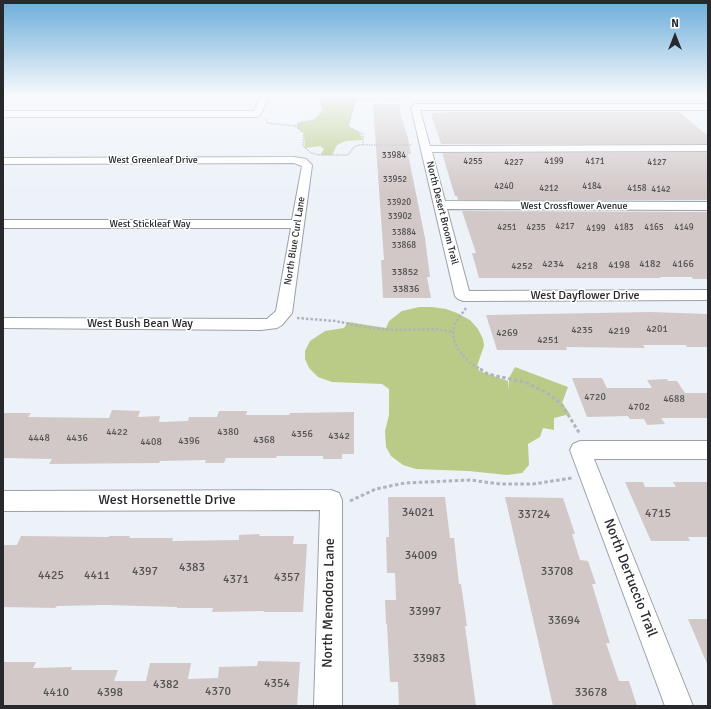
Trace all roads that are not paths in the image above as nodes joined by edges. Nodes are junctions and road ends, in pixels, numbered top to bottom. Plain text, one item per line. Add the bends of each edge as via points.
1 (420, 128) edge
2 (425, 147) junction
3 (708, 148) edge
4 (3, 160) edge
5 (302, 161) joint
6 (440, 206) junction
7 (708, 206) edge
8 (3, 224) edge
9 (298, 224) junction
10 (708, 295) edge
11 (465, 300) joint
12 (279, 319) joint
13 (3, 323) edge
14 (708, 450) edge
15 (3, 501) edge
16 (331, 505) joint
17 (328, 706) edge
18 (679, 706) edge

1 - 2 street, North Desert Broom Trail
2 - 3 street
2 - 6 street, North Desert Broom Trail
4 - 5 street, West Greenleaf Drive
5 - 9 street, North Blue Curl Lane via 307,165
6 - 7 street, West Crossflower Avenue
6 - 11 street, North Desert Broom Trail
8 - 9 street, West Stickleaf Way
9 - 12 street, North Blue Curl Lane
10 - 11 street, West Dayflower Drive
12 - 13 street, West Bush Bean Way via 271,324 261,325
14 - 18 street, North Dertuccio Trail via 585,450 590,476
15 - 16 street, West Horsenettle Drive
16 - 17 street, North Menodora Lane

